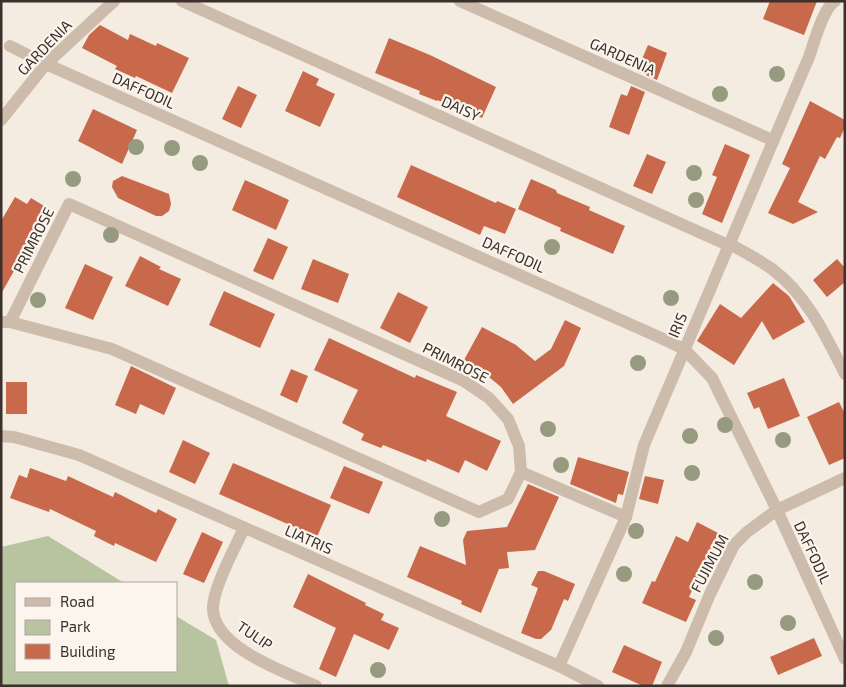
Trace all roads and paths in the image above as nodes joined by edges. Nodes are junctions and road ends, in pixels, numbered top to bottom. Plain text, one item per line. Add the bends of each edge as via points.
1 (114, 1) edge
2 (182, 1) edge
3 (460, 1) edge
4 (835, 1) edge
5 (10, 46) dead end
6 (46, 64) junction
7 (1, 120) edge
8 (772, 140) junction
9 (728, 244) junction
10 (6, 322) edge
11 (684, 349) junction
12 (845, 374) edge
13 (1, 436) edge
14 (521, 472) junction
15 (845, 478) edge
16 (776, 510) junction
17 (626, 516) junction
18 (244, 528) junction
19 (845, 659) edge
20 (559, 666) junction
21 (316, 686) edge
22 (598, 686) edge
23 (667, 686) edge

1 - 6 street, GARDENIA
2 - 9 street, DAISY
3 - 8 street, GARDENIA
4 - 8 street, IRIS via 823,19
5 - 6 street, DAFFODIL
6 - 7 street, GARDENIA
6 - 11 street, DAFFODIL
8 - 9 street, IRIS
9 - 11 street, IRIS
9 - 12 street, DAISY via 772,269 797,292 823,331
10 - 14 street, PRIMROSE via 112,349 479,512 508,499
10 - 14 street, PRIMROSE via 69,204 464,382 489,398 508,419 519,446
11 - 16 street, DAFFODIL via 712,378
11 - 17 street, IRIS via 644,445
13 - 18 street, LIATRIS via 79,455
14 - 17 street
15 - 16 street, FUJIMUM
16 - 19 street, DAFFODIL
16 - 23 street, FUJIMUM via 734,545 686,652
17 - 20 street, IRIS
18 - 20 street, LIATRIS
18 - 21 street, TULIP via 218,587 214,616 231,641 251,655
20 - 22 street, LIATRIS

